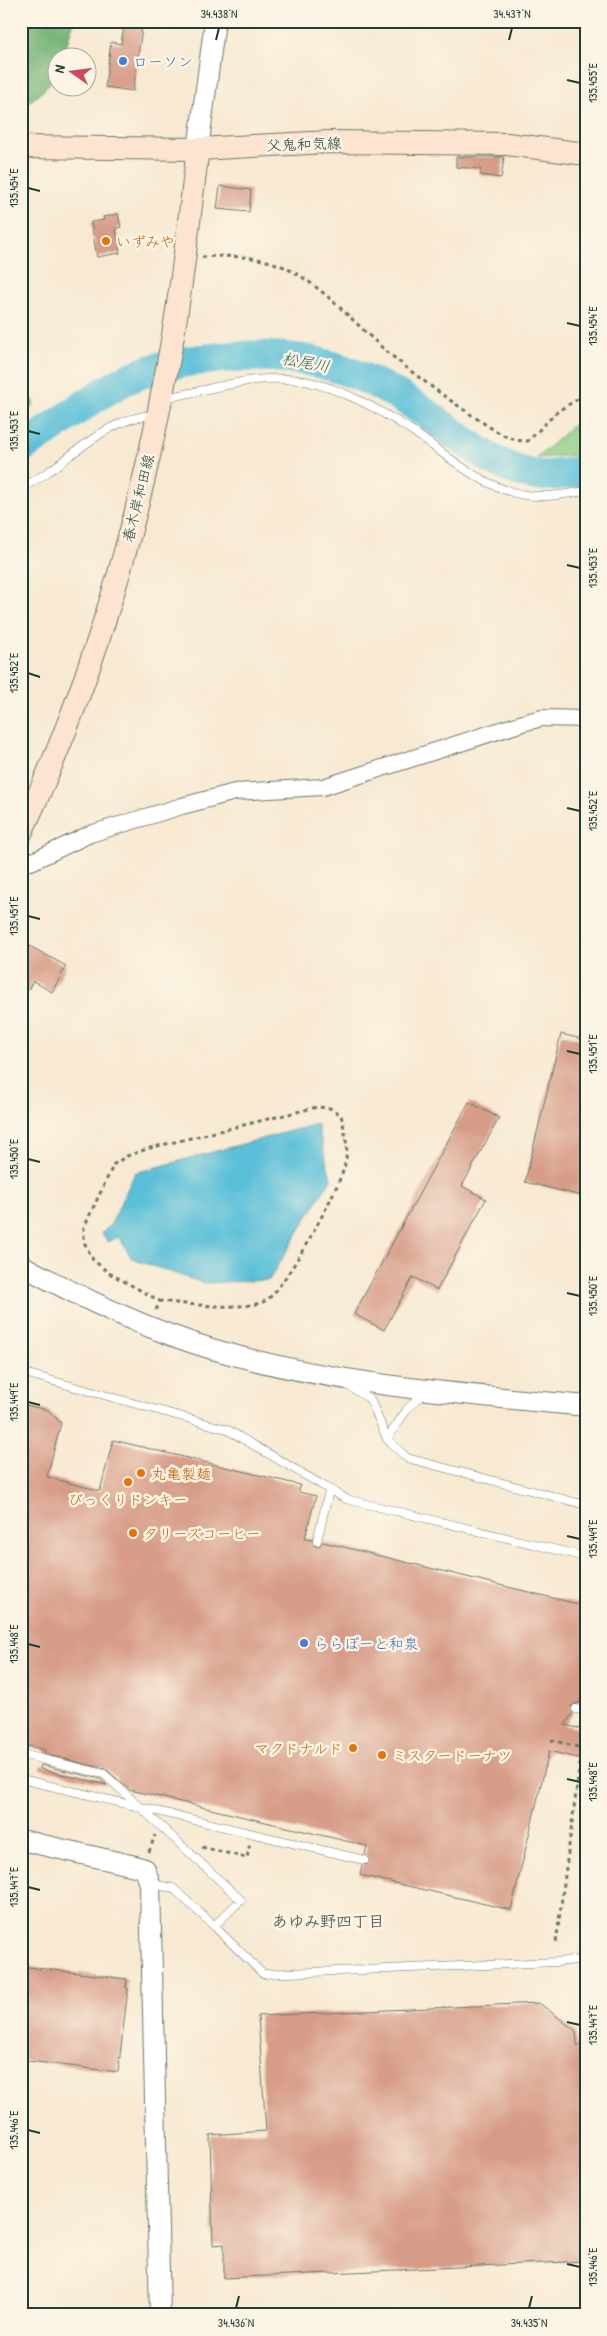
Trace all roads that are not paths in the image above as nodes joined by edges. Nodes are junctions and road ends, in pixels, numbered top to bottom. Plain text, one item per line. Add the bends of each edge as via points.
1 (215, 21) edge
2 (21, 148) edge
3 (198, 149) junction
4 (586, 154) edge
5 (161, 399) junction
6 (21, 488) edge
7 (586, 491) edge
8 (586, 719) edge
9 (21, 833) edge
10 (21, 860) edge
11 (21, 1266) edge
12 (21, 1372) edge
13 (338, 1379) junction
14 (427, 1391) junction
15 (586, 1406) edge
16 (387, 1439) junction
17 (329, 1491) junction
18 (586, 1505) edge
19 (317, 1541) dead end
20 (586, 1556) edge
21 (586, 1706) edge
22 (576, 1709) dead end
23 (21, 1754) edge
24 (21, 1779) edge
25 (21, 1840) edge
26 (364, 1860) dead end
27 (150, 1884) junction
28 (214, 1926) junction
29 (586, 1950) edge
30 (160, 2315) edge

1 - 3 street
2 - 3 main road, 父鬼和気線
3 - 4 main road, 父鬼和気線 via 328,142 507,144
3 - 5 main road, 春木岸和田線 via 183,271
5 - 6 lane via 142,415 98,436
5 - 7 lane via 246,380 279,378 306,381 374,407 468,471 496,486 526,495
5 - 9 main road, 春木岸和田線 via 123,556 80,692
8 - 10 street via 542,718 323,787 235,792 90,834 31,862
11 - 13 street via 150,1327 212,1349
12 - 17 lane via 226,1429
13 - 14 street
13 - 16 lane via 370,1399
14 - 15 street
14 - 16 lane via 408,1408
16 - 18 lane via 407,1458
17 - 19 lane
17 - 20 lane via 346,1499
21 - 22 lane via 582,1710
23 - 28 lane, bridge via 104,1774 241,1900
24 - 26 lane, bridge
25 - 27 street via 145,1869
27 - 28 lane via 173,1888
27 - 30 street
28 - 29 lane via 262,1974 556,1962 578,1960

